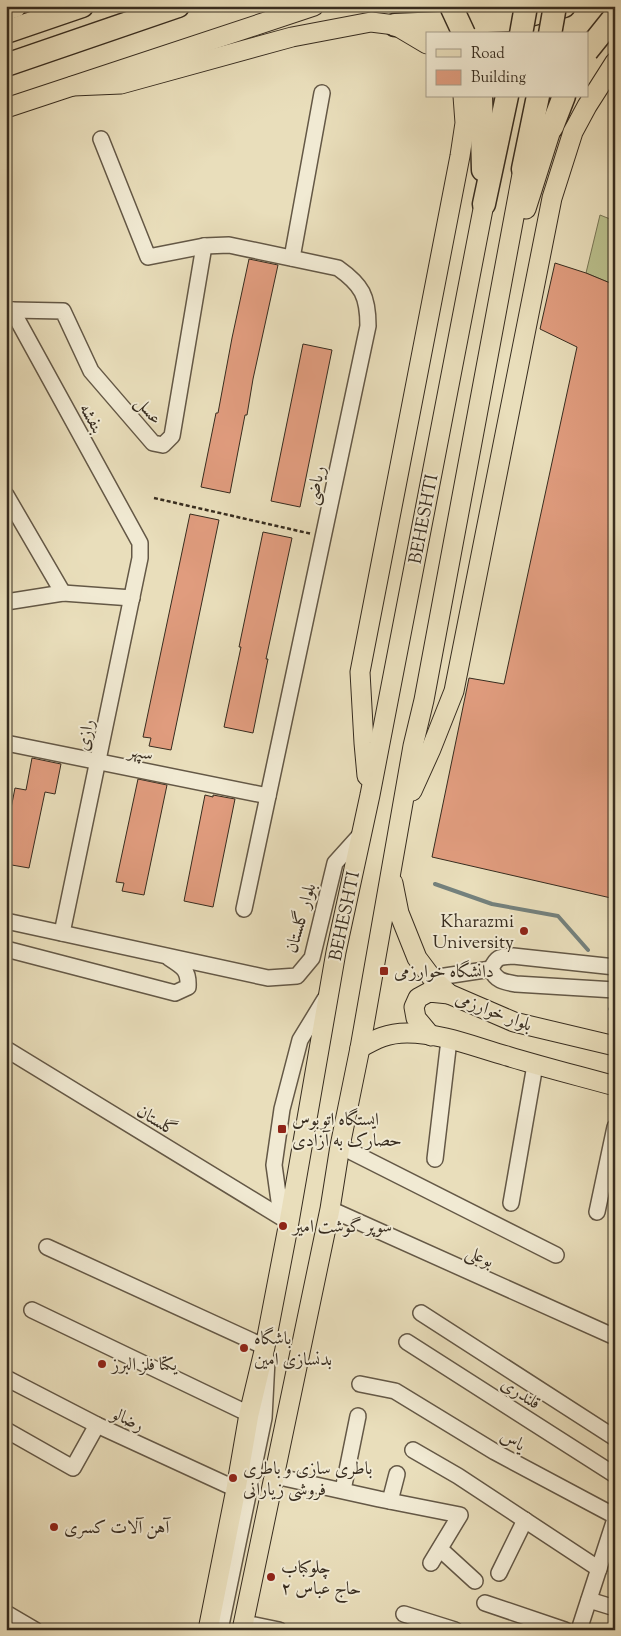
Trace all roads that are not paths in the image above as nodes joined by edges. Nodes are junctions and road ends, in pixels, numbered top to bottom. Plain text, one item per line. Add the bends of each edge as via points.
1 (15, 6) edge
2 (61, 6) edge
3 (82, 6) edge
4 (178, 6) edge
5 (314, 6) edge
6 (451, 6) edge
7 (526, 6) edge
8 (555, 6) edge
9 (564, 6) edge
10 (615, 16) edge
11 (9, 23) edge
12 (395, 25) junction
13 (615, 26) edge
14 (463, 32) edge
15 (521, 32) edge
16 (550, 32) edge
17 (426, 33) edge
18 (588, 33) edge
19 (426, 43) edge
20 (588, 50) edge
21 (615, 62) edge
22 (6, 65) edge
23 (73, 86) junction
24 (322, 93) dead end
25 (463, 98) edge
26 (481, 98) edge
27 (507, 98) edge
28 (538, 98) edge
29 (564, 98) edge
30 (569, 98) edge
31 (6, 108) edge
32 (563, 130) junction
33 (101, 139) dead end
34 (524, 169) joint
35 (484, 204) junction
36 (204, 246) junction
37 (292, 258) junction
38 (505, 267) junction
39 (9, 311) edge
40 (6, 495) edge
41 (140, 543) joint
42 (63, 593) junction
43 (132, 598) junction
44 (6, 602) edge
45 (6, 743) edge
46 (98, 762) junction
47 (370, 795) junction
48 (268, 796) junction
49 (402, 813) junction
50 (362, 833) junction
51 (391, 872) junction
52 (244, 909) dead end
53 (6, 921) edge
54 (62, 933) junction
55 (6, 948) edge
56 (166, 956) junction
57 (615, 967) edge
58 (491, 969) junction
59 (432, 978) junction
60 (615, 990) edge
61 (329, 994) junction
62 (449, 994) junction
63 (431, 1036) junction
64 (449, 1040) junction
65 (615, 1046) edge
66 (360, 1048) junction
67 (6, 1050) edge
68 (535, 1064) junction
69 (615, 1086) edge
70 (351, 1094) junction
71 (615, 1128) edge
72 (340, 1146) junction
73 (434, 1159) dead end
74 (511, 1203) dead end
75 (330, 1209) junction
76 (597, 1212) dead end
77 (289, 1222) junction
78 (47, 1248) dead end
79 (556, 1255) dead end
80 (32, 1310) dead end
81 (421, 1313) dead end
82 (268, 1326) junction
83 (615, 1337) edge
84 (407, 1342) dead end
85 (264, 1347) junction
86 (6, 1378) edge
87 (360, 1384) dead end
88 (249, 1414) junction
89 (358, 1416) dead end
90 (97, 1425) junction
91 (6, 1430) edge
92 (615, 1438) edge
93 (413, 1450) dead end
94 (397, 1474) dead end
95 (615, 1475) edge
96 (275, 1476) junction
97 (236, 1489) junction
98 (343, 1490) junction
99 (390, 1501) junction
100 (615, 1518) edge
101 (524, 1520) junction
102 (440, 1548) junction
103 (609, 1556) edge
104 (431, 1563) dead end
105 (599, 1569) junction
106 (499, 1573) dead end
107 (475, 1581) dead end
108 (589, 1600) junction
109 (485, 1603) dead end
110 (615, 1608) edge
111 (6, 1613) edge
112 (404, 1614) dead end
113 (240, 1627) edge
114 (35, 1630) edge
115 (208, 1630) edge
116 (220, 1630) edge
117 (279, 1630) edge
118 (455, 1630) edge
119 (566, 1630) edge
120 (579, 1630) edge

1 - 11 highway
2 - 11 highway
3 - 11 highway
4 - 22 highway
5 - 23 main road
6 - 14 highway, bridge
7 - 15 highway, bridge
8 - 16 highway, bridge
9 - 12 highway via 510,20
10 - 20 highway, bridge
12 - 17 main road
12 - 19 main road
12 - 23 main road via 370,22 292,37 121,84
13 - 18 main road
21 - 32 main road via 587,106
23 - 31 main road
24 - 37 street
25 - 47 main road via 466,123 360,672
26 - 35 highway
27 - 35 highway
28 - 34 highway
29 - 32 highway
30 - 32 main road
32 - 38 main road via 530,197
32 - 49 main road via 454,691
33 - 36 street, ریاضی via 148,257
34 - 38 main road, BEHESHTI
35 - 47 main road, BEHESHTI
36 - 37 street, ریاضی via 229,245
36 - 39 street, عسل via 172,436 163,445 152,444 91,371 64,311
37 - 48 street, ریاضی via 338,268 352,278 368,309 368,326
38 - 49 main road, BEHESHTI
39 - 41 street, بنفشه
40 - 42 street
41 - 43 street, رازی
42 - 43 street
42 - 44 street
43 - 46 street, رازی
45 - 46 street, سپهر
46 - 48 street, سپهر
46 - 54 street, رازی
47 - 50 main road, BEHESHTI
48 - 52 street, ریاضی
49 - 51 main road, BEHESHTI
50 - 56 street, بلوار گلستان via 335,863 312,958 297,976 268,978
50 - 61 main road, BEHESHTI
51 - 59 main road, بلوار خوارزمی via 405,930
51 - 66 main road, BEHESHTI
53 - 54 street, بلوار گلستان
54 - 56 street, بلوار گلستان
55 - 56 street, بلوار گلستان via 175,993 188,987 188,977 183,967
57 - 58 street via 513,956 500,957
58 - 59 street
58 - 60 street via 501,982
59 - 62 main road, بلوار خوارزمی
61 - 77 main road, BEHESHTI
61 - 77 street via 300,1040 282,1109 274,1165 279,1201
62 - 63 main road via 428,992 418,998 414,1007 416,1018
62 - 65 main road, بلوار خوارزمی via 514,1022
63 - 64 main road
63 - 66 main road via 405,1033 380,1036
64 - 68 main road
64 - 73 street
66 - 70 main road, BEHESHTI
67 - 77 street, گلستان
68 - 69 main road
68 - 74 street
70 - 72 main road, BEHESHTI
70 - 113 street via 335,1141
71 - 76 street
72 - 75 main road, BEHESHTI
72 - 79 street
75 - 83 street, بوعلی
75 - 96 main road, BEHESHTI
77 - 82 main road, BEHESHTI
78 - 85 street
80 - 88 street
81 - 92 street
82 - 85 main road, BEHESHTI
82 - 116 street via 264,1418
84 - 95 street, قلندری
85 - 88 main road, BEHESHTI
86 - 90 street, رضالو
87 - 100 street, یاس via 396,1391 495,1452
88 - 97 main road, BEHESHTI
89 - 98 street
90 - 91 street via 73,1468
90 - 97 street, رضالو
93 - 101 street
94 - 99 street
96 - 98 street
96 - 113 main road, BEHESHTI
97 - 115 main road, BEHESHTI
98 - 99 street
99 - 102 street via 460,1515
100 - 103 street
101 - 105 street
101 - 106 street
102 - 104 street
102 - 107 street
103 - 105 street
105 - 108 street
108 - 110 street
108 - 120 street
109 - 119 street
111 - 114 street
112 - 118 street
113 - 117 street

